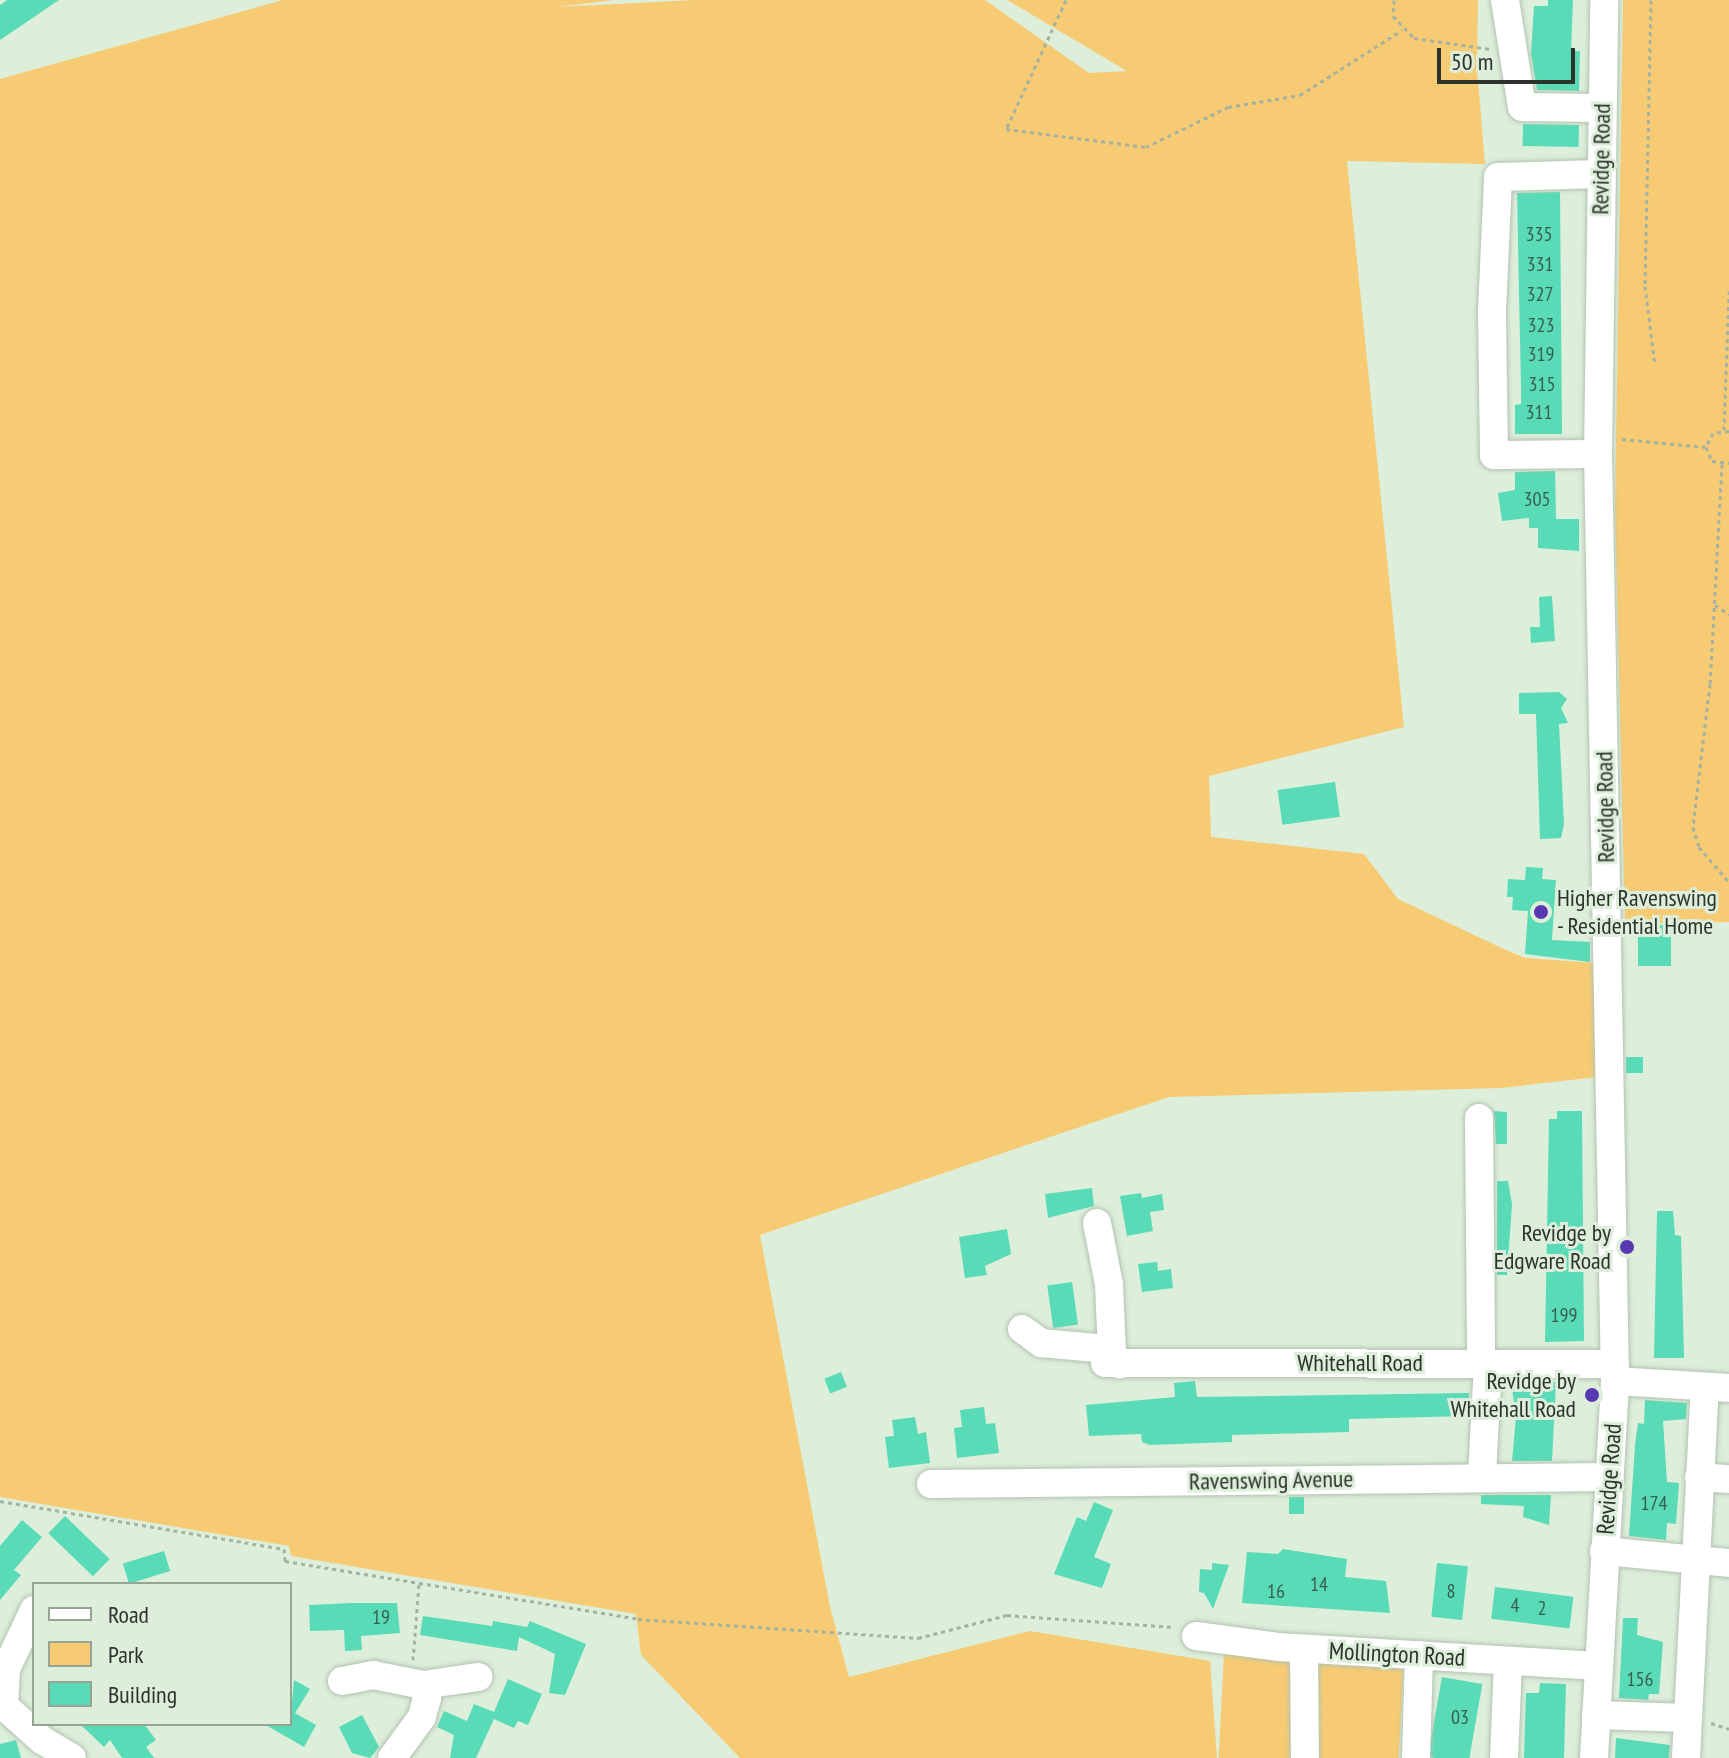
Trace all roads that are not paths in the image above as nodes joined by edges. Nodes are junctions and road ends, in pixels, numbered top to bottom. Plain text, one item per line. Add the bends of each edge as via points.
1 (1505, 0) edge
2 (1604, 0) edge
3 (1602, 108) junction
4 (1600, 174) junction
5 (1598, 445) junction
6 (1479, 1118) dead end
7 (1097, 1223) dead end
8 (1022, 1329) dead end
9 (1112, 1360) junction
10 (1484, 1363) junction
11 (1615, 1372) junction
12 (1717, 1387) edge
13 (1482, 1475) junction
14 (1609, 1477) junction
15 (1699, 1477) junction
16 (1729, 1479) edge
17 (931, 1484) dead end
18 (1604, 1551) junction
19 (1694, 1562) junction
20 (1729, 1563) edge
21 (32, 1614) edge
22 (1196, 1636) road end
23 (1304, 1649) junction
24 (1419, 1655) junction
25 (1508, 1661) junction
26 (1598, 1666) junction
27 (478, 1677) dead end
28 (342, 1681) dead end
29 (418, 1682) junction
30 (2, 1707) edge
31 (1596, 1715) junction
32 (1688, 1718) junction
33 (72, 1758) edge
34 (392, 1758) edge
35 (1305, 1758) edge
36 (1416, 1758) edge
37 (1504, 1758) edge
38 (1594, 1758) edge
39 (1686, 1758) edge

1 - 3 street via 1522,107
2 - 3 street, Revidge Road
3 - 4 street, Revidge Road
4 - 5 street, Revidge Road
4 - 5 street via 1498,177 1492,341 1494,455
5 - 11 street, Revidge Road
6 - 10 street
7 - 9 street via 1109,1284
8 - 9 street, Whitehall Road via 1041,1343
9 - 10 street, Whitehall Road
10 - 11 street, Whitehall Road
10 - 13 street
11 - 12 street, Whitehall Road
11 - 14 street, Revidge Road
12 - 15 street
13 - 14 street, Ravenswing Avenue
13 - 17 street, Ravenswing Avenue
14 - 18 street, Revidge Road
15 - 16 street
15 - 19 street
18 - 19 street
18 - 26 street, Revidge Road
19 - 20 street
19 - 32 street
21 - 30 street via 6,1669
22 - 23 street, Mollington Road
23 - 24 street, Mollington Road
23 - 35 street
24 - 25 street, Mollington Road
24 - 36 street
25 - 26 street, Mollington Road
25 - 37 street
26 - 31 street, Revidge Road
27 - 29 street
28 - 29 street via 373,1675
29 - 34 street via 427,1698 422,1717
30 - 33 street
31 - 32 street
31 - 38 street, Revidge Road
32 - 39 street

